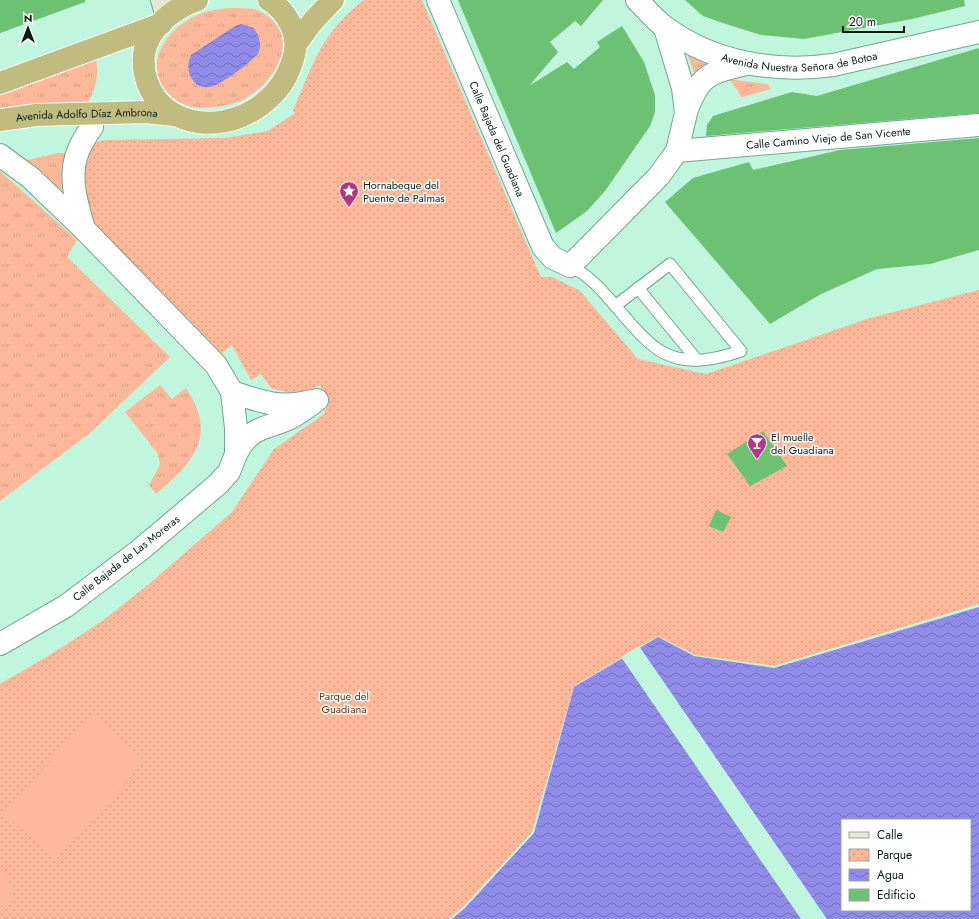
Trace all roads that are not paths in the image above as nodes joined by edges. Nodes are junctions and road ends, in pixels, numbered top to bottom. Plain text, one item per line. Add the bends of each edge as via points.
1 (197, 0) edge
2 (269, 0) edge
3 (333, 0) edge
4 (438, 0) edge
5 (637, 0) edge
6 (163, 13) edge
7 (665, 28) junction
8 (979, 32) edge
9 (296, 44) junction
10 (747, 64) junction
11 (0, 84) edge
12 (686, 113) junction
13 (174, 115) junction
14 (0, 120) edge
15 (979, 125) edge
16 (92, 127) dead end
17 (677, 151) junction
18 (0, 155) edge
19 (84, 229) junction
20 (570, 266) junction
21 (638, 288) junction
22 (615, 306) junction
23 (697, 360) junction
24 (232, 392) junction
25 (236, 454) junction
26 (0, 644) edge

1 - 6 highway
2 - 9 highway via 286,15
3 - 9 highway
4 - 20 street, Calle Bajada del Guadiana via 543,247 553,258
5 - 7 street, Avenida Nuestra Señora de Botoa
6 - 11 highway
6 - 13 highway via 148,42 144,69 150,89 160,104
7 - 10 street, Avenida Nuestra Señora de Botoa via 706,51
7 - 12 street via 683,88
8 - 10 street, Avenida Nuestra Señora de Botoa via 814,68 774,68
9 - 13 highway via 294,58 281,87 260,108 239,118 218,122 196,122
10 - 12 street via 712,74 700,83 693,92
12 - 17 street
13 - 14 highway, Avenida Adolfo Díaz Ambrona via 145,112 36,115
15 - 17 street, Calle Camino Viejo de San Vicente
16 - 19 street, Calle Bajada de Las Moreras via 78,150 75,165 76,200
17 - 20 street via 659,176
18 - 19 street, Calle Bajada de Las Moreras via 31,178
19 - 24 street, Calle Bajada de Las Moreras via 216,365
20 - 22 lane via 585,274
21 - 22 lane
21 - 23 lane
21 - 23 lane via 670,264 741,350 724,357
22 - 23 lane via 664,353
24 - 25 street, Calle Bajada de Las Moreras
24 - 25 street, Calle Bajada de Las Moreras via 253,399 294,406 317,400 290,419 255,431 244,440
25 - 26 street, Calle Bajada de Las Moreras via 229,472 217,485 140,550 66,606

